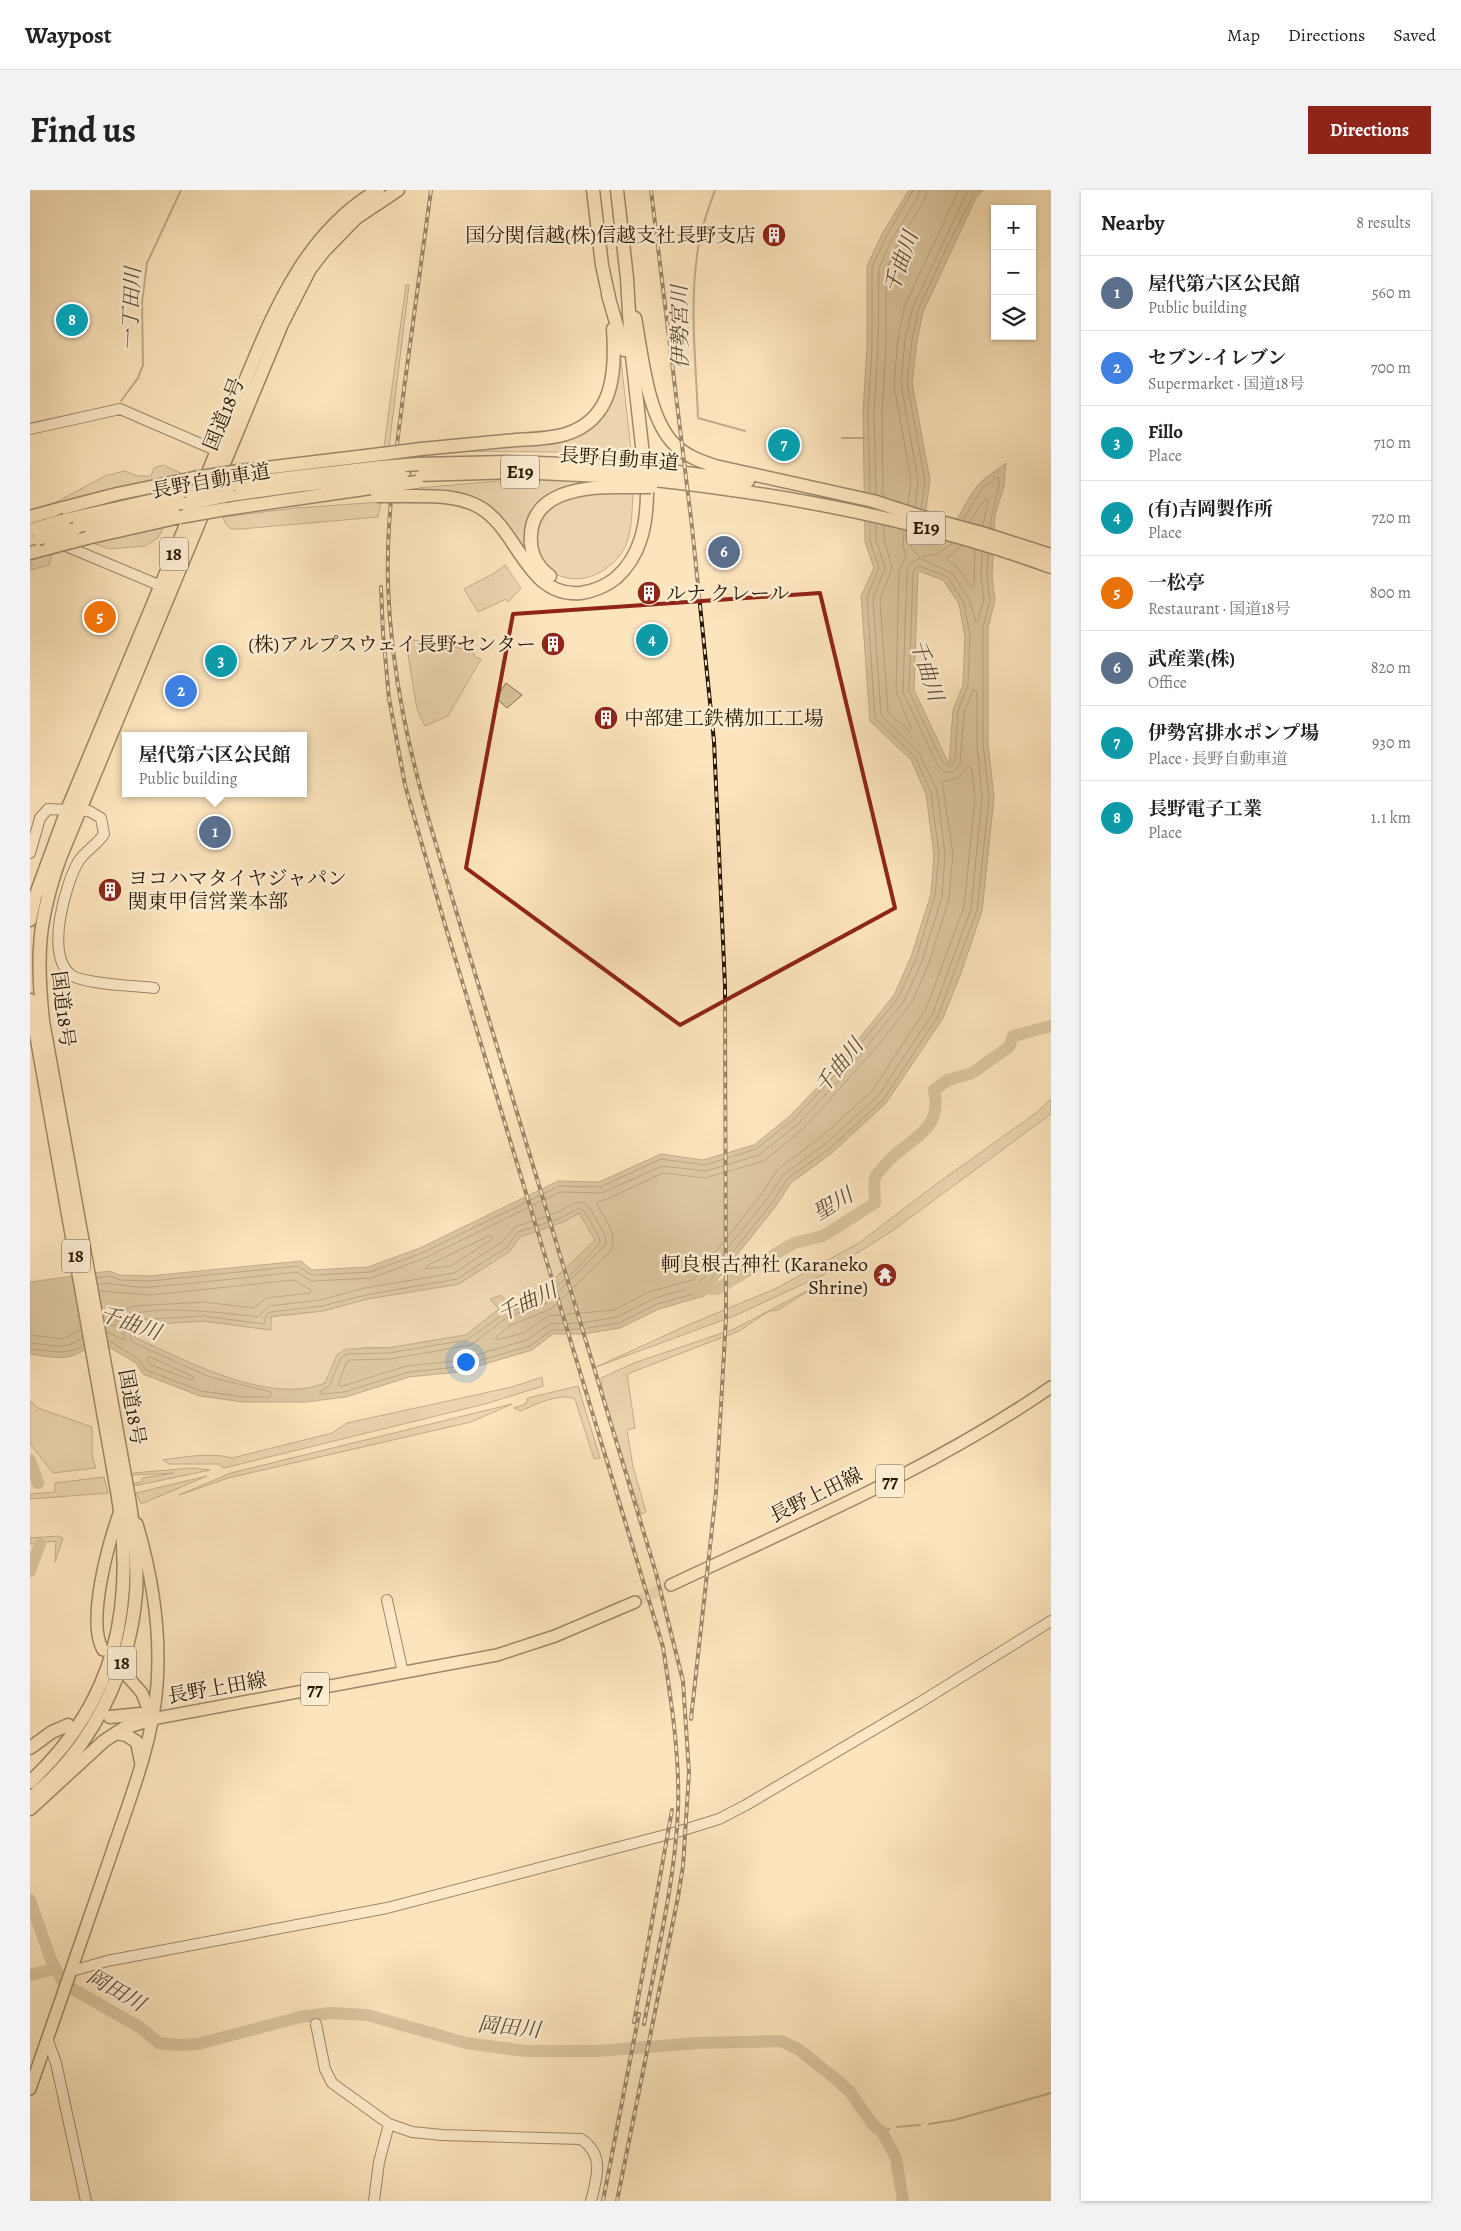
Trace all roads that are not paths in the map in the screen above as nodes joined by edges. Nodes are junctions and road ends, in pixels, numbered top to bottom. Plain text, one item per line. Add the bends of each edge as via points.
1 (378, 190) edge
2 (398, 190) edge
3 (593, 190) edge
4 (617, 190) edge
5 (627, 278) junction
6 (608, 295) junction
7 (30, 429) edge
8 (222, 453) junction
9 (419, 466) junction
10 (380, 473) junction
11 (622, 477) junction
12 (663, 479) junction
13 (800, 491) junction
14 (30, 508) edge
15 (30, 518) edge
16 (33, 537) edge
17 (30, 553) edge
18 (1051, 555) edge
19 (1051, 567) edge
20 (166, 588) junction
21 (121, 698) junction
22 (67, 810) junction
23 (81, 811) junction
24 (30, 853) edge
25 (30, 920) edge
26 (154, 988) dead end
27 (30, 1000) edge
28 (38, 1022) junction
29 (1051, 1387) edge
30 (124, 1492) junction
31 (120, 1509) junction
32 (671, 1585) tunnel mouth
33 (387, 1600) dead end
34 (635, 1602) tunnel mouth
35 (1051, 1621) edge
36 (103, 1650) dead end
37 (403, 1673) junction
38 (128, 1677) dead end
39 (110, 1717) dead end
40 (152, 1719) junction
41 (68, 1726) dead end
42 (116, 1733) junction
43 (30, 1748) edge
44 (141, 1762) junction
45 (30, 1782) edge
46 (30, 1798) edge
47 (30, 1809) edge
48 (72, 1971) junction
49 (316, 2024) dead end
50 (48, 2040) junction
51 (30, 2089) edge
52 (389, 2124) junction
53 (86, 2201) edge
54 (374, 2201) edge
55 (591, 2201) edge

1 - 8 highway, 国道18号 / 18 via 331,227 292,278 263,338
2 - 8 highway, 国道18号 / 18 via 350,224 310,270
3 - 6 highway
4 - 5 highway
5 - 10 highway, bridge via 630,347 647,502 642,537 622,572 596,590 562,592 539,578 502,526 483,509 461,499 414,496
5 - 13 highway via 650,391 662,426 673,443 704,463
6 - 9 highway via 614,330 614,370 608,395 594,418 573,432
6 - 11 highway via 624,354 640,484 637,525 622,561 599,580 568,585 546,574 533,554 531,538 534,521 545,506 560,495
7 - 8 street via 120,409
8 - 20 highway, 国道18号 / 18
9 - 10 highway, bridge
9 - 10 highway, 長野自動車道 / E19, bridge
9 - 11 highway, 長野自動車道 / E19
9 - 11 highway, 長野自動車道 / E19 via 507,462
10 - 15 highway, bridge via 271,467 117,494
10 - 16 highway, 長野自動車道 / E19, bridge via 187,498 70,525
10 - 17 highway, bridge
11 - 12 highway, 長野自動車道 / E19, bridge
12 - 13 highway, 長野自動車道 / E19
12 - 13 highway, 長野自動車道 / E19 via 761,493
13 - 18 highway, E19 via 880,503
13 - 19 highway, 長野自動車道 / E19
14 - 20 street via 68,547
20 - 21 highway, 国道18号 / 18
20 - 21 highway, 国道18号 / 18 via 152,637
21 - 22 highway, 国道18号 / 18 via 91,753
21 - 23 highway, 国道18号 / 18
22 - 23 street
22 - 24 street via 53,808 43,813
22 - 25 highway, 国道18号 / 18 via 35,897
23 - 26 street via 89,811 101,818 104,834 83,855 67,889 60,926 61,960 72,975 84,980
23 - 28 highway, 国道18号 / 18 via 48,892 41,926
27 - 28 highway, 国道18号 / 18
28 - 30 highway, 国道18号 / 18
29 - 32 main road, 長野上田線 / 77 via 932,1459
30 - 31 highway, 国道18号 / 18
30 - 40 main road via 144,1552 156,1617 158,1684
30 - 46 highway, 国道18号 / 18 via 134,1537 136,1578 133,1620 123,1661 103,1708 86,1737
31 - 36 main road via 108,1548 96,1617 97,1636
31 - 45 highway, 国道18号 / 18 via 125,1578 112,1654 81,1721 57,1754
33 - 37 street
34 - 37 main road, 長野上田線 / 77 via 511,1651
35 - 48 street via 897,1716 719,1819 387,1908
37 - 40 main road, 長野上田線 / 77
38 - 40 main road via 142,1693
39 - 40 highway via 134,1714
40 - 42 highway
40 - 44 main road, 長野上田線
41 - 43 highway via 45,1736
42 - 44 highway via 137,1742
42 - 47 highway
44 - 48 main road, 長野上田線
48 - 50 main road, 長野上田線
49 - 52 street via 325,2068 332,2083
50 - 51 main road, 長野上田線
50 - 53 street via 56,2063
52 - 54 street via 379,2162
52 - 55 street via 412,2132 442,2135 581,2140 592,2146 596,2155 597,2173

